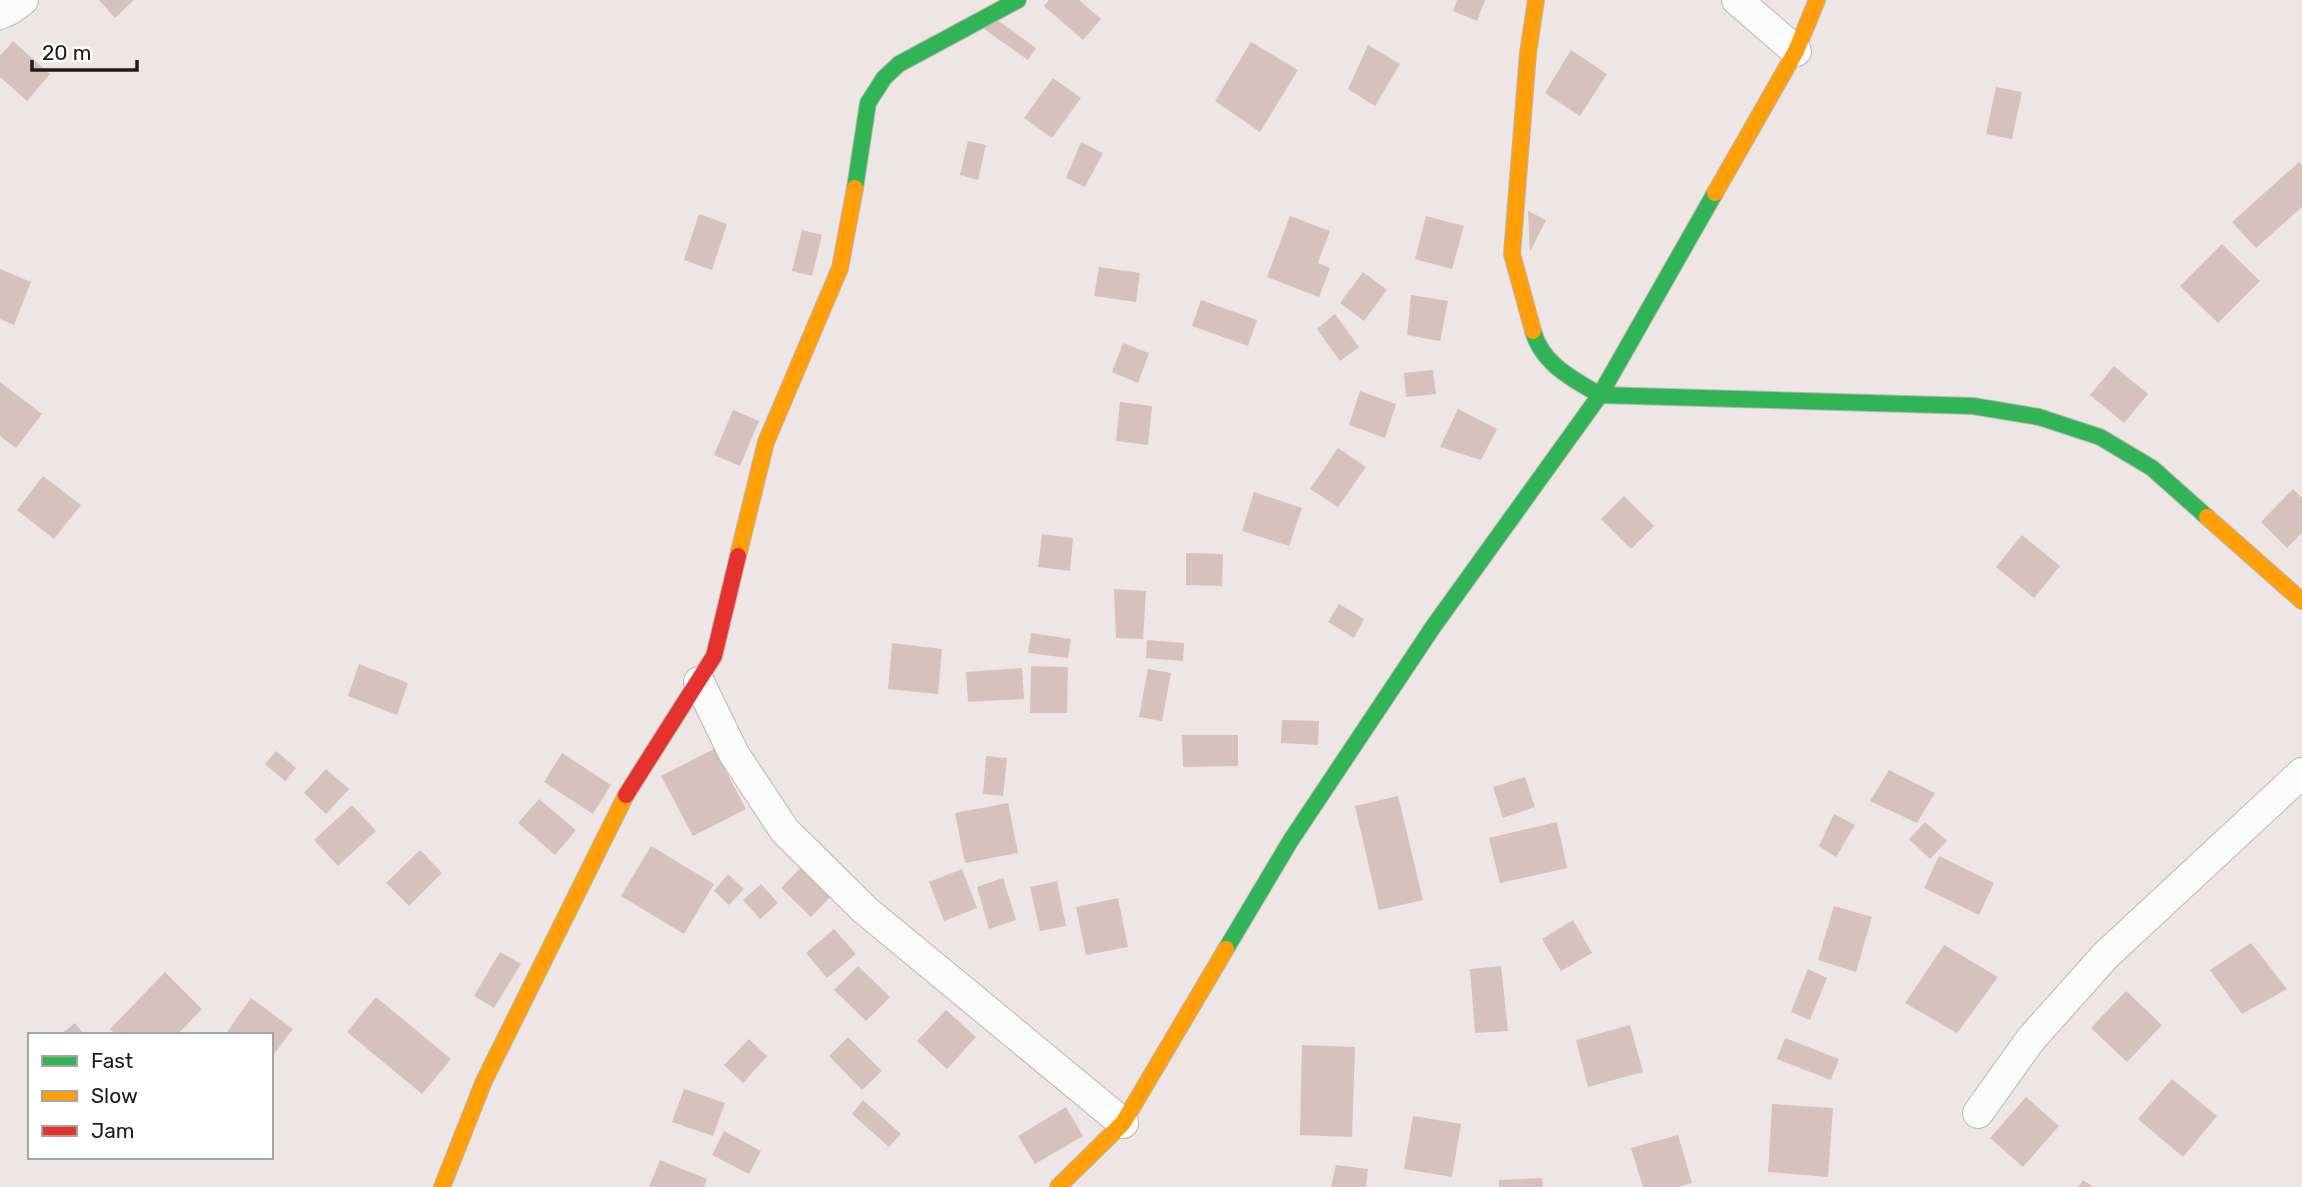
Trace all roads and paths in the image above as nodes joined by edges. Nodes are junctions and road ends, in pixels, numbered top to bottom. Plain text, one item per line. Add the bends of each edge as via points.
1 (23, 0) edge
2 (1018, 0) edge
3 (1536, 0) edge
4 (1737, 0) edge
5 (1817, 0) edge
6 (0, 14) edge
7 (1796, 51) junction
8 (1600, 395) junction
9 (2302, 601) edge
10 (699, 682) junction
11 (2302, 773) edge
12 (1978, 1113) dead end
13 (1123, 1123) junction
14 (442, 1187) edge
15 (1058, 1187) edge

1 - 6 street
2 - 10 street via 900,64 868,103 840,268 766,442 713,656
3 - 8 street via 1513,254 1537,344 1561,372
4 - 7 street
5 - 7 street
7 - 8 street
8 - 9 street via 1973,406 2039,417 2100,437 2152,468
8 - 13 street via 1433,627 1291,840
10 - 13 street via 734,754 785,831 865,911
10 - 14 street via 619,806 484,1081
11 - 12 street via 2106,955 2031,1039
13 - 15 street

